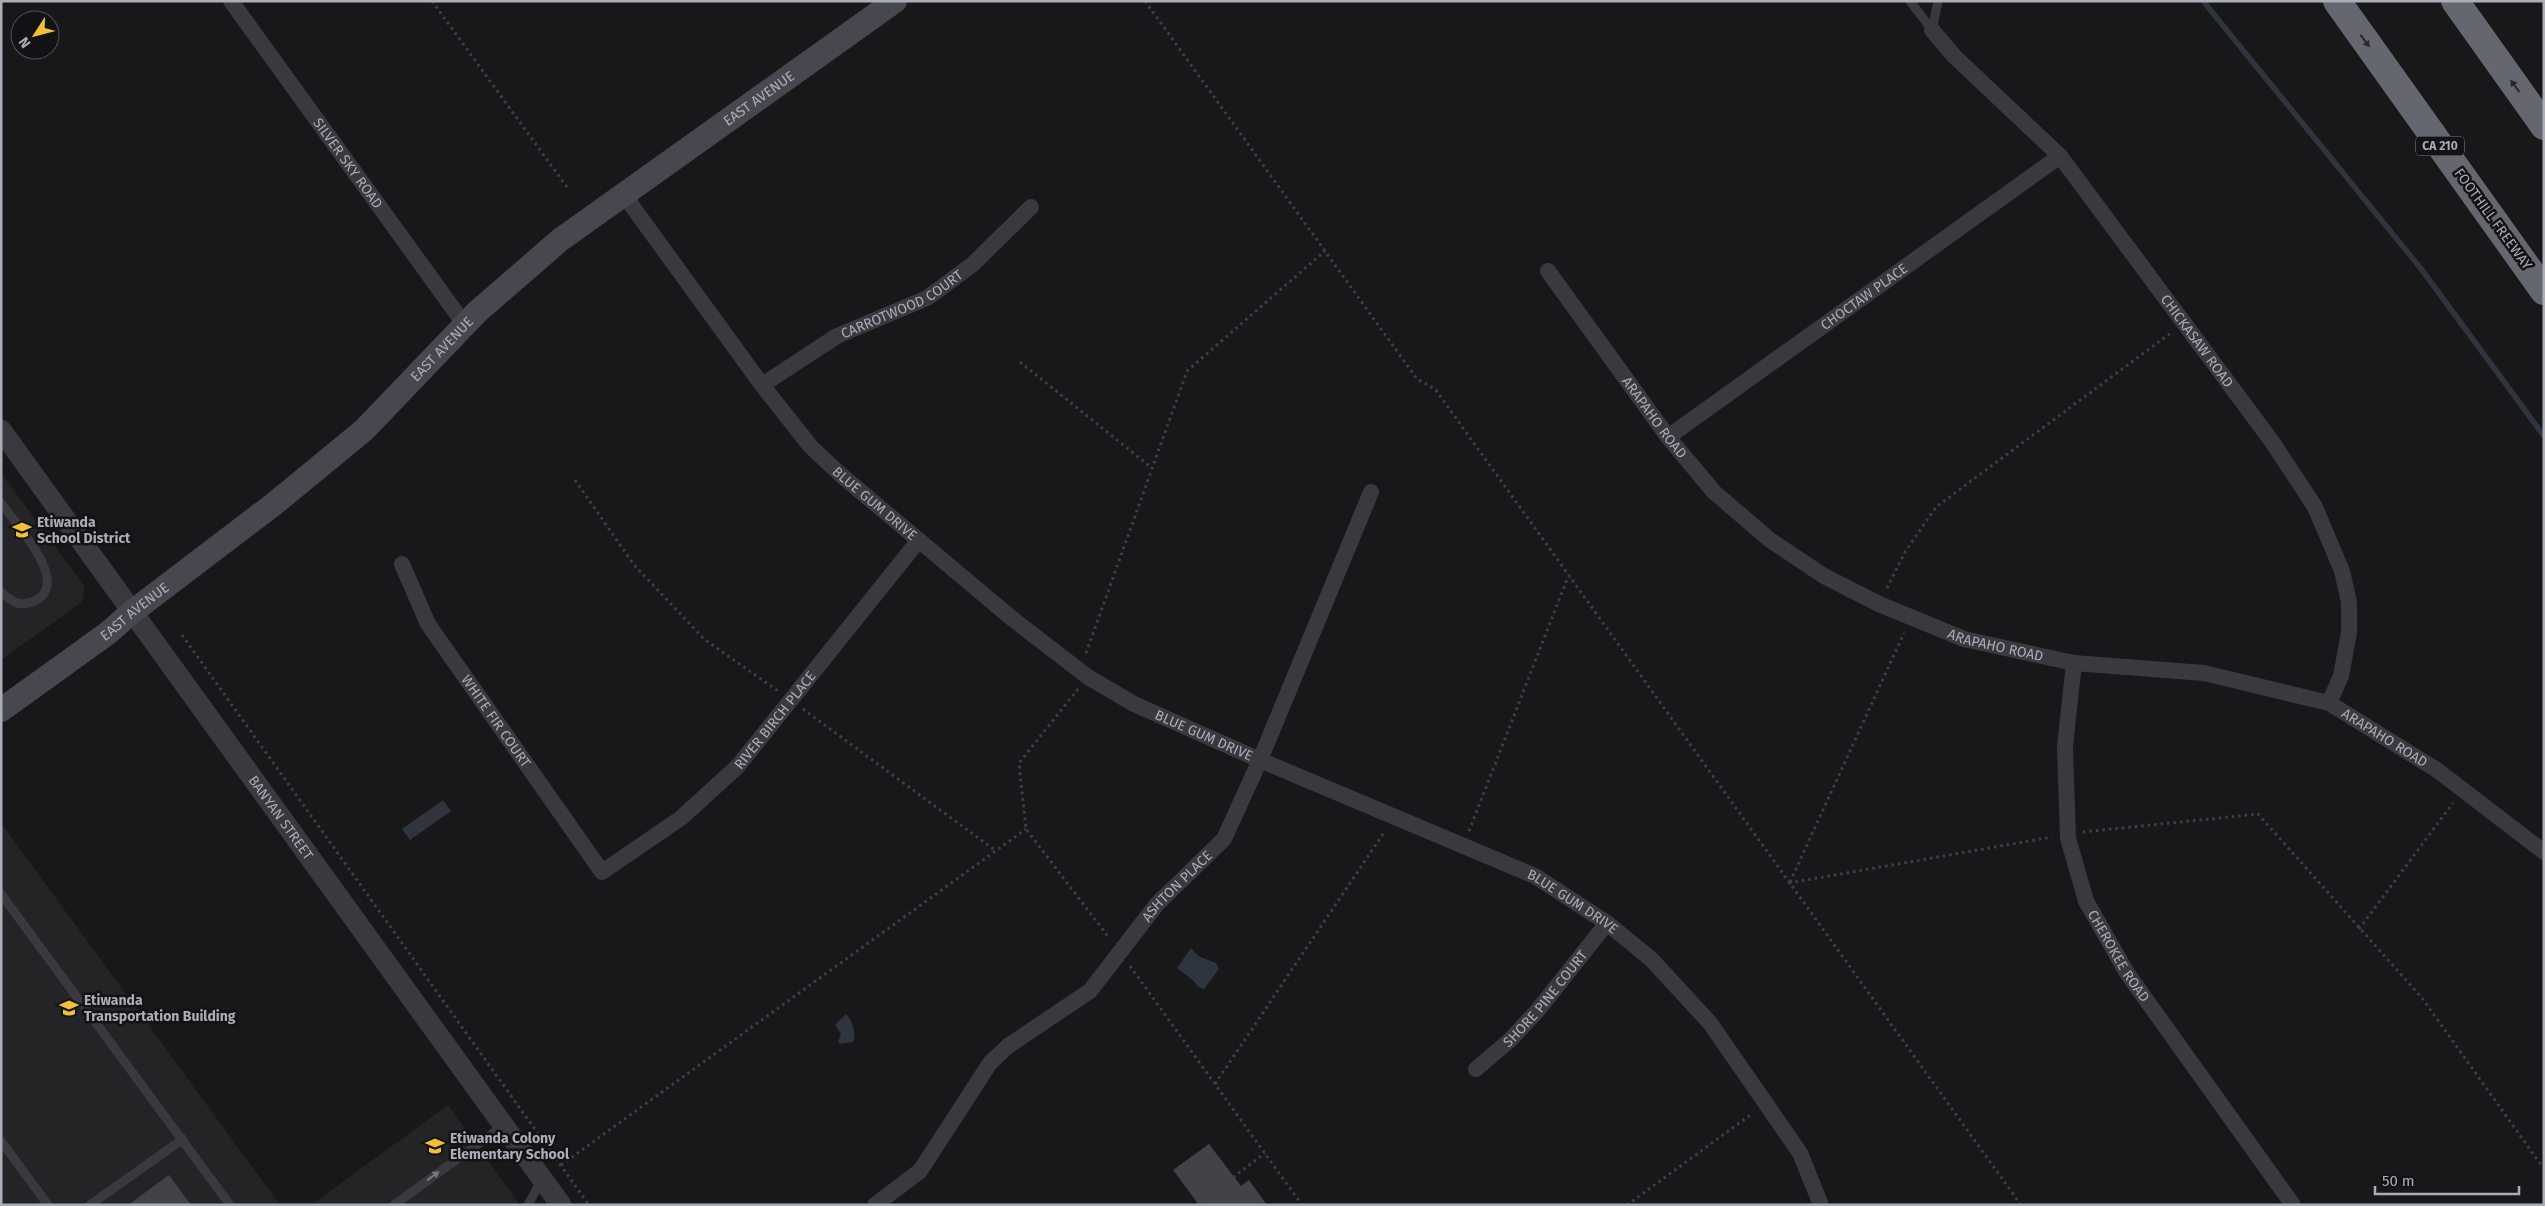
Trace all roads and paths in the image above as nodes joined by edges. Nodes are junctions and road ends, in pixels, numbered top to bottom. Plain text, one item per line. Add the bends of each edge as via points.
1 (231, 1) edge
2 (432, 1) edge
3 (895, 1) edge
4 (1145, 1) edge
5 (1910, 1) edge
6 (1938, 1) edge
7 (2337, 1) edge
8 (2455, 1) edge
9 (1932, 30) junction
10 (2544, 126) edge
11 (2060, 156) junction
12 (569, 190) dead end
13 (624, 195) junction
14 (1031, 206) dead end
15 (1325, 251) junction
16 (1548, 271) dead end
17 (2544, 291) edge
18 (2184, 323) junction
19 (465, 325) junction
20 (1020, 362) dead end
21 (762, 385) junction
22 (1, 430) edge
23 (1668, 437) junction
24 (1152, 468) junction
25 (575, 480) dead end
26 (1371, 492) dead end
27 (1, 503) edge
28 (919, 540) junction
29 (402, 564) dead end
30 (1571, 578) junction
31 (1, 592) edge
32 (1879, 604) junction
33 (132, 612) junction
34 (1911, 618) junction
35 (182, 635) dead end
36 (2074, 663) junction
37 (1084, 674) junction
38 (791, 700) junction
39 (2329, 703) junction
40 (1, 710) edge
41 (1260, 760) junction
42 (2463, 789) junction
43 (1395, 817) junction
44 (1026, 829) junction
45 (2068, 834) junction
46 (1464, 846) junction
47 (996, 851) junction
48 (2544, 852) edge
49 (602, 872) joint
50 (1790, 883) junction
51 (1, 894) edge
52 (1607, 923) junction
53 (2359, 929) junction
54 (1120, 952) junction
55 (1476, 1069) dead end
56 (1215, 1084) junction
57 (1766, 1104) junction
58 (504, 1125) junction
59 (182, 1138) junction
60 (1, 1141) edge
61 (1265, 1153) junction
62 (561, 1165) junction
63 (2544, 1169) edge
64 (542, 1178) junction
65 (48, 1205) edge
66 (90, 1205) edge
67 (230, 1205) edge
68 (394, 1205) edge
69 (528, 1205) edge
70 (561, 1205) edge
71 (590, 1205) edge
72 (875, 1205) edge
73 (1197, 1205) edge
74 (1302, 1205) edge
75 (1628, 1205) edge
76 (1821, 1205) edge
77 (2021, 1205) edge
78 (2293, 1205) edge

1 - 19 street, SILVER SKY ROAD
2 - 12 path
3 - 13 main road, EAST AVENUE
4 - 15 path
5 - 9 lane
6 - 9 lane
7 -> 17 highway, FOOTHILL FREEWAY / CA 210
10 -> 8 highway
9 - 11 street, CHICKASAW ROAD via 1954,56
11 - 18 street, CHICKASAW ROAD
11 - 23 street, CHOCTAW PLACE
13 - 19 main road, EAST AVENUE via 560,240
13 - 21 street, BLUE GUM DRIVE
14 - 21 street, CARROTWOOD COURT via 973,264 927,298 837,336
15 - 24 path via 1187,371
15 - 30 path via 1417,379 1435,389
16 - 23 street, ARAPAHO ROAD
18 - 32 path via 1936,507 1905,552
18 - 39 street, CHICKASAW ROAD via 2273,443 2315,507 2342,571 2349,602 2349,633 2341,676
19 - 33 main road, EAST AVENUE via 364,430 274,504
20 - 24 path
21 - 28 street, BLUE GUM DRIVE via 811,447
22 - 33 street, BANYAN STREET
23 - 32 street, ARAPAHO ROAD via 1714,492 1770,540 1824,576
24 - 37 path
25 - 38 path via 634,565 704,639
26 - 41 street, ASHTON PLACE
27 - 31 lane via 45,564 49,580 44,593 22,605
28 - 37 street, BLUE GUM DRIVE
28 - 38 street, RIVER BIRCH PLACE
29 - 49 street, WHITE FIR COURT via 428,624
30 - 46 path via 1566,582
30 - 50 path
32 - 34 street, ARAPAHO ROAD
33 - 40 main road, EAST AVENUE
33 - 58 street, BANYAN STREET
34 - 36 street, ARAPAHO ROAD via 1964,639
34 - 50 path
35 - 62 path
36 - 39 street, ARAPAHO ROAD via 2204,673
36 - 45 street, CHEROKEE ROAD via 2065,746
37 - 41 street, BLUE GUM DRIVE via 1134,704
37 - 44 path via 1019,763
38 - 47 path
38 - 49 street, RIVER BIRCH PLACE via 738,766 681,818
39 - 42 street, ARAPAHO ROAD
41 - 43 street, BLUE GUM DRIVE
41 - 54 street, ASHTON PLACE via 1224,839 1158,904
42 - 48 street, ARAPAHO ROAD
42 - 53 path
43 - 46 street, BLUE GUM DRIVE
43 - 56 path
44 - 47 path
44 - 54 path
45 - 50 path
45 - 53 path via 2258,814
45 - 78 street, CHEROKEE ROAD via 2086,901 2127,973
46 - 52 street, BLUE GUM DRIVE via 1535,876
47 - 62 path
50 - 77 path
51 - 59 lane
52 - 55 street, SHORE PINE COURT via 1538,1010
52 - 57 street, BLUE GUM DRIVE via 1651,959 1710,1023
53 - 63 path via 2422,998
54 - 56 path
54 - 72 street, ASHTON PLACE via 1090,991 1008,1046 990,1063 920,1171
56 - 61 path
57 - 75 path
57 - 76 street, BLUE GUM DRIVE via 1800,1153
58 - 64 street, BANYAN STREET
68 -> 58 lane
59 - 66 lane
59 - 67 lane
60 - 65 lane
61 - 73 path
61 - 74 path
62 - 64 path
62 - 71 path
64 - 69 lane
64 - 70 street, BANYAN STREET

